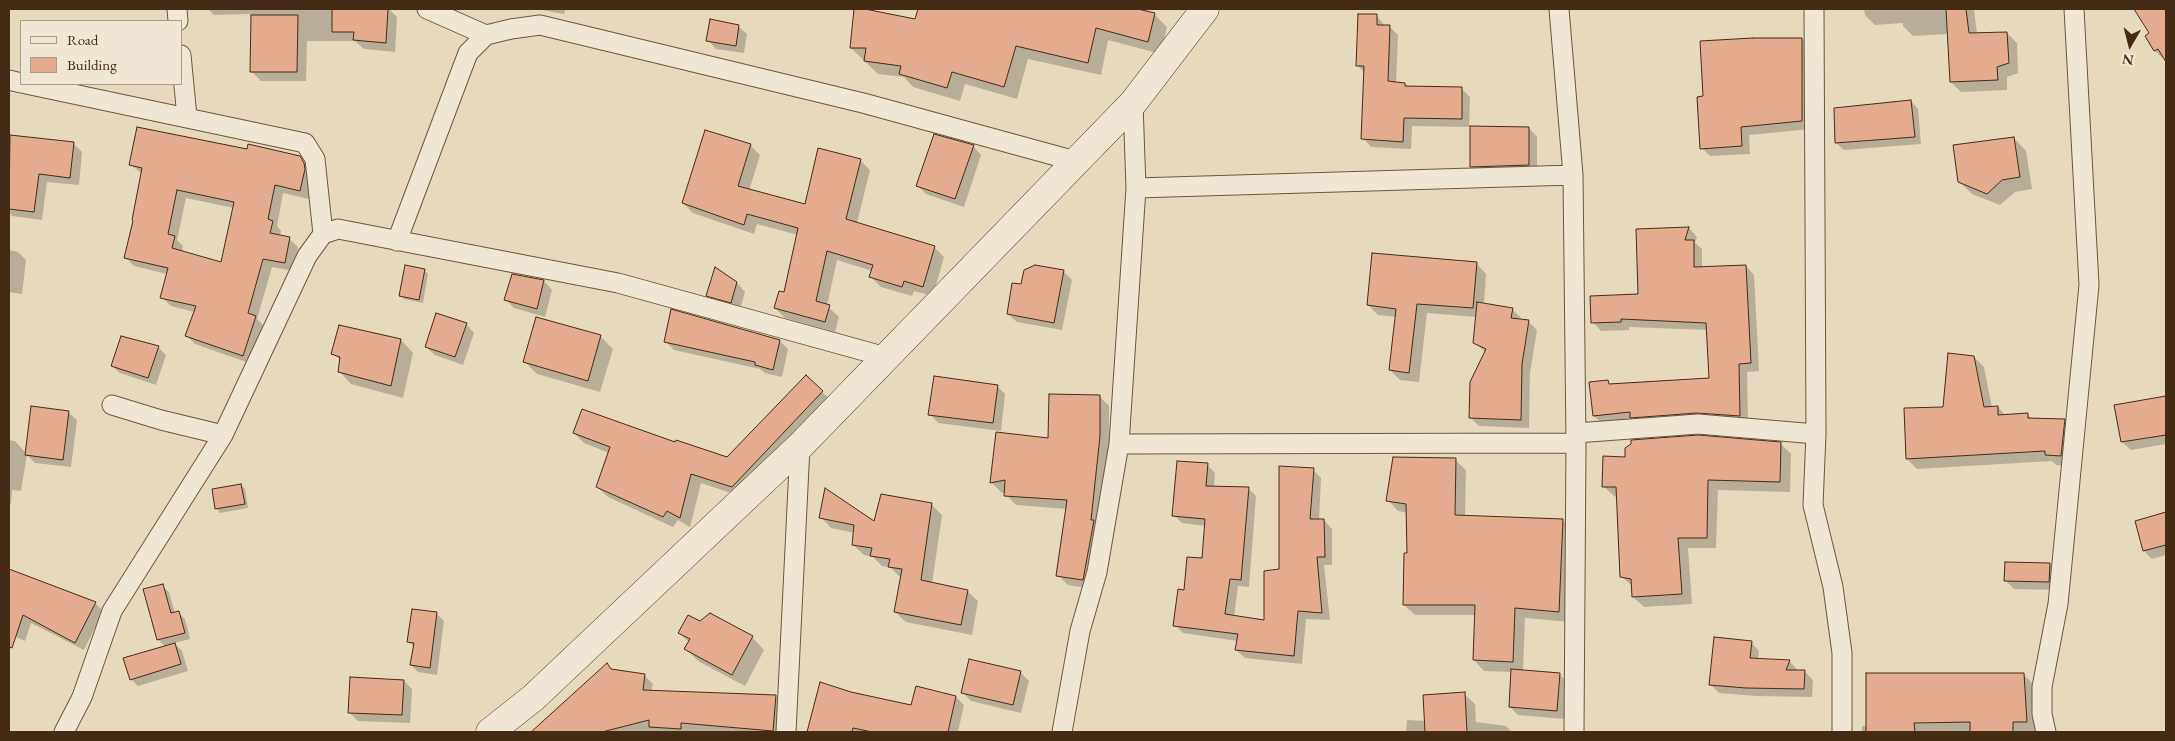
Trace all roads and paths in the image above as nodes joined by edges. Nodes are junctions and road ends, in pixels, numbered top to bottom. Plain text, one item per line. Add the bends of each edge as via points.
1 (427, 9) edge
2 (1205, 9) edge
3 (1559, 9) edge
4 (1814, 9) edge
5 (2074, 9) edge
6 (486, 35) junction
7 (182, 66) edge
8 (31, 85) edge
9 (1133, 103) junction
10 (187, 118) junction
11 (1075, 161) junction
12 (1573, 175) junction
13 (1136, 188) junction
14 (323, 234) junction
15 (397, 240) junction
16 (886, 357) junction
17 (112, 405) dead end
18 (1816, 434) junction
19 (223, 435) junction
20 (1576, 438) junction
21 (1119, 444) junction
22 (800, 446) junction
23 (64, 732) edge
24 (490, 732) edge
25 (786, 732) edge
26 (1062, 732) edge
27 (1574, 732) edge
28 (1842, 732) edge
29 (2046, 732) edge

1 - 6 street
2 - 9 street
3 - 12 street
4 - 18 street
5 - 29 street via 2089,285 2058,604 2042,687
6 - 11 street via 540,25 863,103
6 - 15 street via 468,53
7 - 10 street
8 - 10 street
9 - 11 street
9 - 13 street
10 - 14 street via 305,143 315,159
11 - 16 street
12 - 13 street
12 - 20 street
13 - 21 street
14 - 15 street via 338,229
14 - 19 street via 308,256
15 - 16 street via 618,283
16 - 22 street
17 - 19 street
18 - 20 street via 1698,424
18 - 28 street via 1813,505 1833,587 1842,653
19 - 23 street via 112,611 82,697
20 - 21 street
20 - 27 street
21 - 26 street via 1097,572 1080,631
22 - 24 street via 533,698
22 - 25 street

